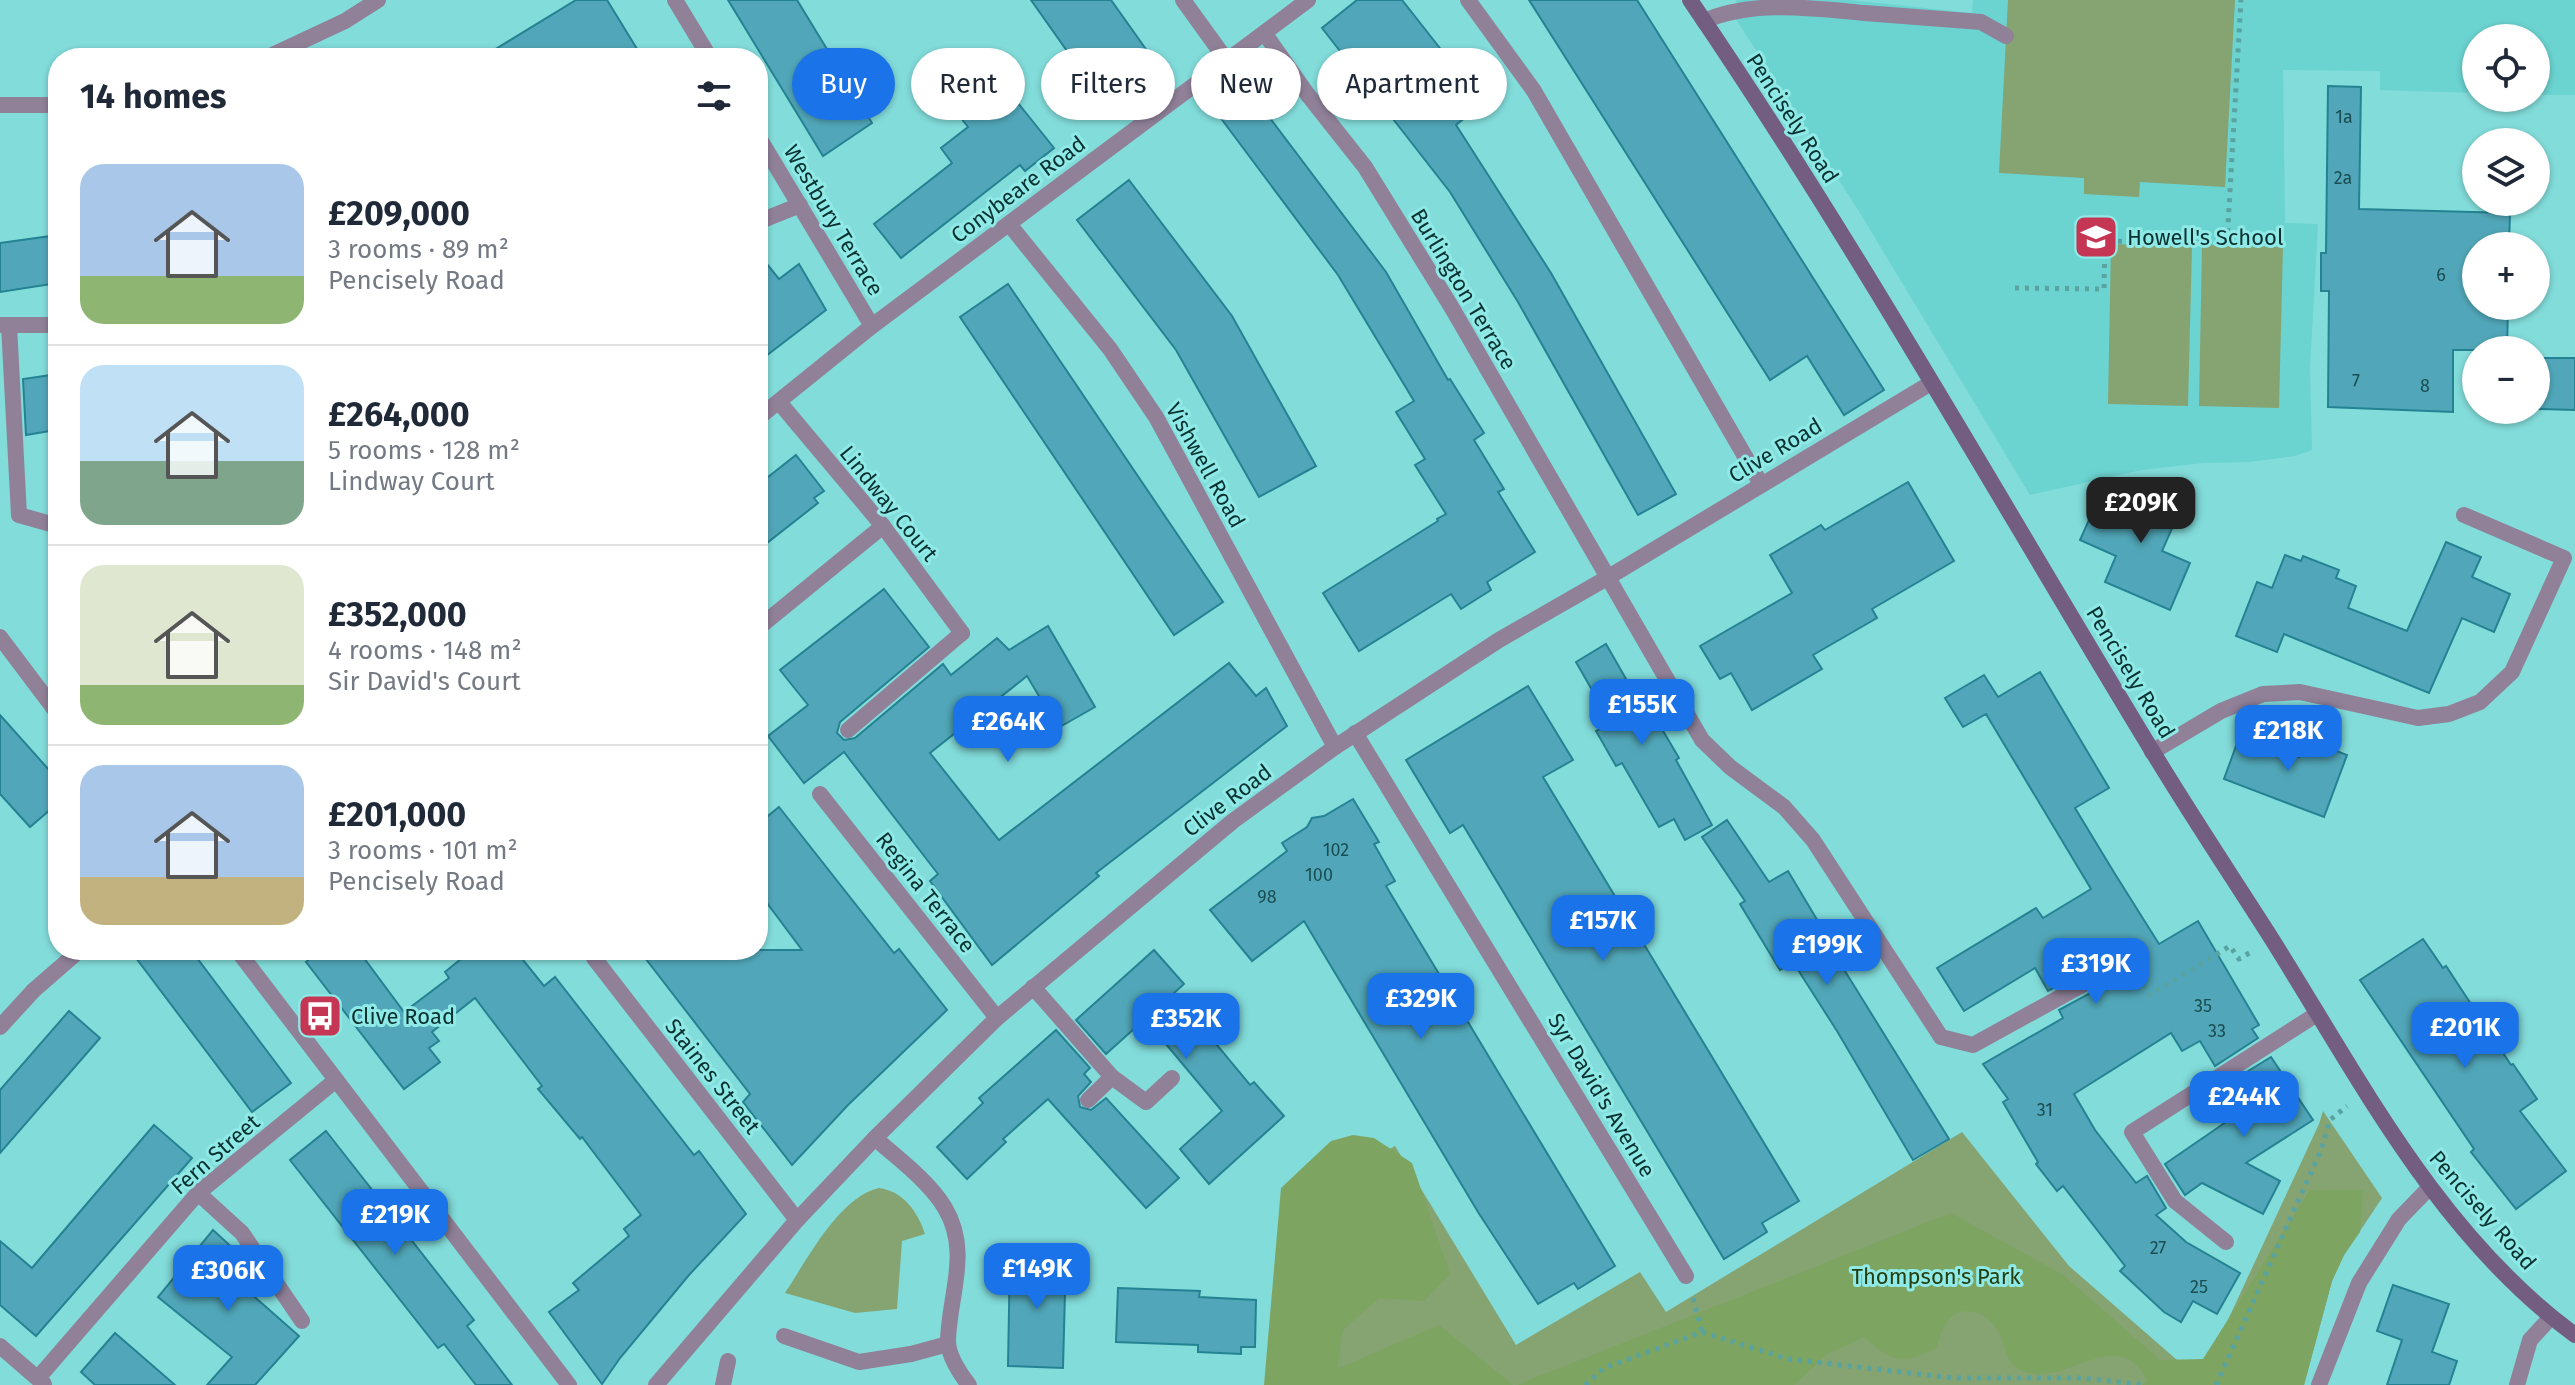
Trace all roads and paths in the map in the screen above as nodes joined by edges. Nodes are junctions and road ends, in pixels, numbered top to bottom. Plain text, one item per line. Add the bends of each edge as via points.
1 (378, 0) edge
2 (675, 0) edge
3 (1183, 0) edge
4 (1308, 0) edge
5 (1468, 0) edge
6 (1690, 0) edge
7 (2241, 0) edge
8 (1704, 21) junction
9 (1265, 34) junction
10 (2006, 36) dead end
11 (287, 48) edge
12 (704, 48) edge
13 (1218, 48) edge
14 (1245, 48) edge
15 (1191, 88) edge
16 (0, 105) edge
17 (48, 105) edge
18 (768, 152) edge
19 (800, 205) junction
20 (768, 218) edge
21 (1009, 224) junction
22 (2015, 288) dead end
23 (4, 325) edge
24 (48, 325) edge
25 (872, 326) junction
26 (1931, 383) junction
27 (779, 402) junction
28 (768, 410) edge
29 (1761, 484) junction
30 (2464, 515) dead end
31 (48, 523) edge
32 (883, 526) junction
33 (1607, 578) junction
34 (768, 620) edge
35 (0, 637) edge
36 (48, 701) edge
37 (848, 730) dead end
38 (1355, 733) junction
39 (1335, 747) junction
40 (2152, 752) junction
41 (820, 794) dead end
42 (2272, 939) junction
43 (68, 960) edge
44 (245, 960) edge
45 (596, 960) edge
46 (2115, 967) joint
47 (1033, 987) junction
48 (2317, 1014) junction
49 (997, 1018) junction
50 (0, 1027) edge
51 (1112, 1077) junction
52 (1172, 1078) dead end
53 (336, 1080) junction
54 (2365, 1092) junction
55 (1088, 1100) dead end
56 (875, 1138) junction
57 (2429, 1188) junction
58 (198, 1193) junction
59 (797, 1220) junction
60 (2226, 1242) dead end
61 (1686, 1276) joint
62 (2551, 1317) junction
63 (302, 1321) dead end
64 (1702, 1332) junction
65 (2575, 1335) edge
66 (784, 1336) dead end
67 (948, 1344) junction
68 (0, 1346) edge
69 (728, 1361) dead end
70 (42, 1381) edge
71 (569, 1385) edge
72 (656, 1385) edge
73 (723, 1385) edge
74 (969, 1385) edge
75 (1585, 1385) edge
76 (2145, 1385) edge
77 (2216, 1385) edge
78 (2319, 1385) edge
79 (2517, 1385) edge

1 - 11 street
2 - 12 street
3 - 13 street
4 - 9 street, Conybeare Road
5 - 29 street via 1534,91
6 - 8 main road, Pencisely Road
7 - 22 path via 2227,243 2105,241 2104,289
8 - 10 street via 1766,6 1981,22
8 - 26 main road, Pencisely Road
9 - 14 street, Conybeare Road
9 - 33 street, Burlington Terrace via 1365,167
15 - 21 street, Conybeare Road
16 - 17 street
18 - 19 street, Westbury Terrace
19 - 20 street
19 - 25 street, Westbury Terrace
21 - 25 street, Conybeare Road
21 - 39 street, Vishwell Road via 1110,349 1156,417
23 - 24 street
23 - 31 street via 19,515
25 - 27 street, Conybeare Road
26 - 29 street, Clive Road
26 - 40 main road, Pencisely Road
27 - 28 street, Conybeare Road
27 - 32 street, Lindway Court
29 - 33 street, Clive Road
30 - 40 street via 2564,558 2512,672 2480,702 2418,718 2300,692 2263,694 2221,711
32 - 34 street
32 - 37 street, Lindway Court via 962,633
33 - 38 street, Clive Road
33 - 46 street, Burlington Terrace via 1702,740 1784,807 1813,840 1941,1037 1973,1045
35 - 36 street
38 - 39 street, Clive Road
38 - 61 street, Syr David's Avenue
39 - 47 street, Clive Road via 1233,821
40 - 42 main road, Pencisely Road
41 - 49 street, Regina Terrace
42 - 46 path via 2239,959 2230,946 2150,995 2127,960
42 - 48 main road, Pencisely Road
43 - 50 street
44 - 53 street
45 - 59 street, Staines Street
47 - 49 street, Clive Road
47 - 51 street
48 - 54 main road, Pencisely Road
48 - 60 street via 2132,1132 2175,1201
49 - 56 street, Clive Road
51 - 52 street via 1146,1102
51 - 55 street
53 - 58 street, Fern Street
53 - 71 street
54 - 57 main road, Pencisely Road
54 - 77 path via 2330,1120
56 - 59 street, Clive Road
56 - 67 street via 924,1182 945,1208 956,1236 959,1267
57 - 62 main road, Pencisely Road via 2489,1258
57 - 78 street via 2399,1219 2359,1283
58 - 63 street via 242,1233
58 - 70 street, Fern Street
59 - 72 street, Clive Road
61 - 64 path
62 - 65 main road, Pencisely Road
62 - 79 street via 2530,1340
64 - 75 path via 1604,1368
64 - 76 path via 1788,1359 1953,1378 2083,1378
66 - 67 street via 859,1362
67 - 74 street
68 - 70 street
69 - 73 street

